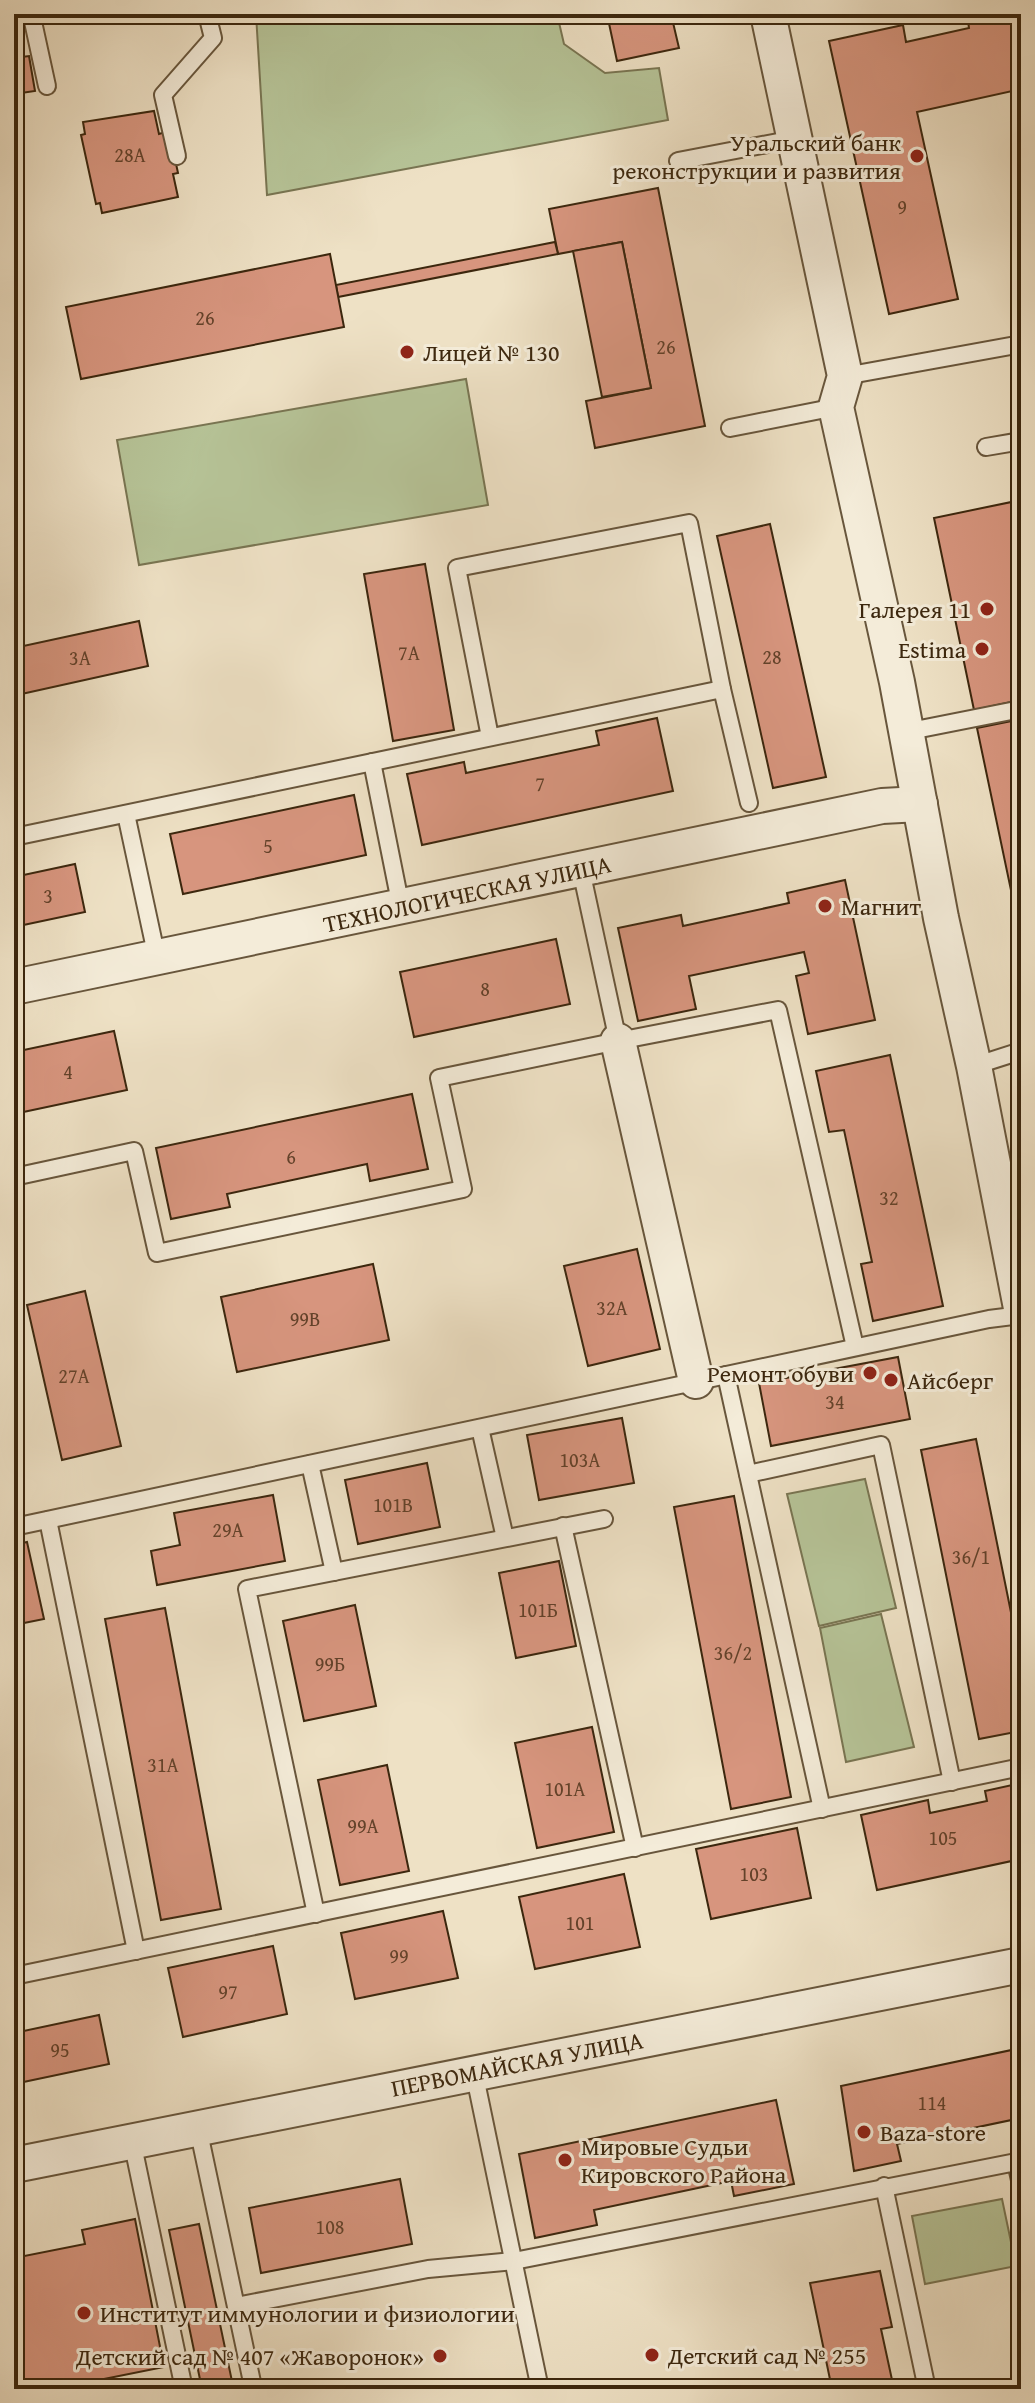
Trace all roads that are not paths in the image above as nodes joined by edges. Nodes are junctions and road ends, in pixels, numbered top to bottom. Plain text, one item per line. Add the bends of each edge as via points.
1 (48, 14) edge
2 (207, 14) edge
3 (768, 14) edge
4 (47, 86) dead end
5 (794, 139) junction
6 (177, 156) dead end
7 (678, 161) dead end
8 (1021, 344) edge
9 (841, 392) junction
10 (730, 428) dead end
11 (1021, 441) edge
12 (986, 447) dead end
13 (722, 689) junction
14 (1021, 709) edge
15 (904, 732) junction
16 (490, 737) junction
17 (372, 762) junction
18 (749, 803) dead end
19 (920, 804) junction
20 (126, 814) junction
21 (14, 837) edge
22 (581, 870) junction
23 (401, 907) junction
24 (157, 958) junction
25 (14, 987) edge
26 (618, 1041) junction
27 (1021, 1051) edge
28 (974, 1066) junction
29 (14, 1177) edge
30 (1021, 1308) edge
31 (1021, 1315) edge
32 (855, 1347) junction
33 (711, 1378) junction
34 (480, 1428) junction
35 (310, 1464) junction
36 (748, 1474) junction
37 (604, 1519) dead end
38 (48, 1520) junction
39 (15, 1524) edge
40 (563, 1526) junction
41 (505, 1538) junction
42 (334, 1572) junction
43 (1021, 1767) edge
44 (952, 1782) junction
45 (822, 1809) junction
46 (635, 1848) junction
47 (316, 1914) junction
48 (136, 1951) junction
49 (1021, 1965) edge
50 (14, 1976) edge
51 (474, 2072) junction
52 (198, 2128) junction
53 (132, 2141) junction
54 (1019, 2161) edge
55 (14, 2165) edge
56 (1021, 2185) edge
57 (884, 2186) junction
58 (514, 2261) junction
59 (236, 2306) junction
60 (252, 2382) dead end
61 (184, 2389) edge
62 (540, 2389) edge
63 (927, 2389) edge

1 - 4 lane via 32,17
2 - 6 lane via 213,38 163,95
3 - 5 street
5 - 7 lane
5 - 9 street
8 - 9 lane
9 - 10 lane
9 - 15 street
11 - 12 lane
13 - 16 lane
13 - 16 lane via 689,523 457,568
13 - 18 lane
14 - 15 lane
15 - 19 street
16 - 17 lane
17 - 20 lane
17 - 23 lane
19 - 22 street, ТЕХНОЛОГИЧЕСКАЯ УЛИЦА via 882,806
19 - 28 street
20 - 21 lane
20 - 24 lane
22 - 23 street, ТЕХНОЛОГИЧЕСКАЯ УЛИЦА
22 - 26 lane
23 - 24 street, ТЕХНОЛОГИЧЕСКАЯ УЛИЦА
24 - 25 street, ТЕХНОЛОГИЧЕСКАЯ УЛИЦА
26 - 29 lane via 439,1078 463,1189 157,1253 134,1151
26 - 32 lane via 778,1010
26 - 33 street
27 - 28 lane
28 - 30 street
31 - 32 lane
32 - 33 lane
33 - 34 lane
33 - 36 lane
34 - 35 lane
34 - 41 lane
35 - 38 lane
35 - 42 lane
36 - 44 lane via 881,1445
36 - 45 lane
37 - 40 lane
38 - 39 lane
38 - 48 lane
40 - 41 lane
40 - 46 lane
41 - 42 lane
42 - 47 lane via 247,1589
43 - 44 lane
44 - 45 lane
45 - 46 lane
46 - 47 lane
47 - 48 lane
48 - 50 lane
49 - 51 street, ПЕРВОМАЙСКАЯ УЛИЦА
51 - 52 street, ПЕРВОМАЙСКАЯ УЛИЦА
51 - 58 lane
52 - 53 street, ПЕРВОМАЙСКАЯ УЛИЦА
52 - 59 lane
53 - 55 street, ПЕРВОМАЙСКАЯ УЛИЦА
53 - 61 lane
54 - 56 lane
54 - 57 lane
57 - 58 lane
57 - 63 lane
58 - 59 lane via 428,2269
58 - 62 lane
59 - 60 lane

